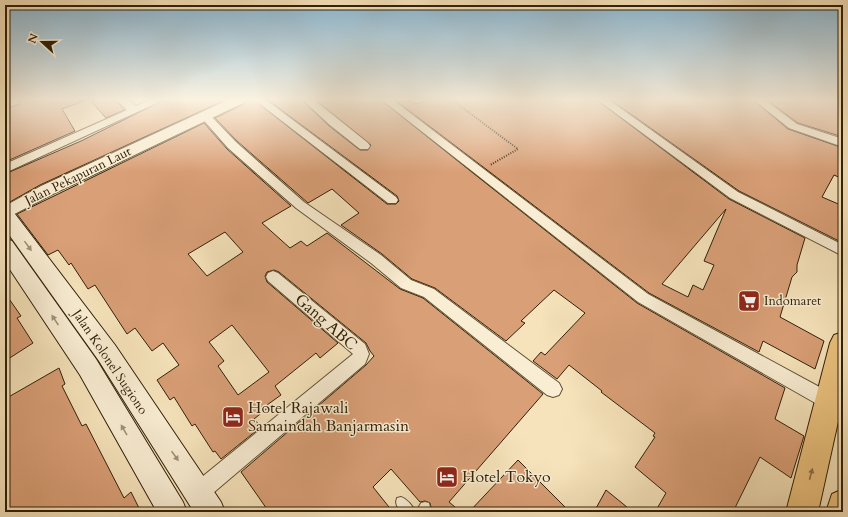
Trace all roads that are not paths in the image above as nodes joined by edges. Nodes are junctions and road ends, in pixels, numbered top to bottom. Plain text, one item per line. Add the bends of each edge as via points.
1 (103, 124) edge
2 (188, 124) edge
3 (213, 124) edge
4 (292, 124) edge
5 (335, 124) edge
6 (418, 124) edge
7 (637, 124) edge
8 (791, 124) edge
9 (843, 143) edge
10 (364, 146) dead end
11 (5, 169) edge
12 (392, 200) dead end
13 (5, 214) edge
14 (5, 246) edge
15 (843, 251) edge
16 (273, 277) dead end
17 (82, 338) junction
18 (843, 343) edge
19 (553, 389) dead end
20 (830, 402) junction
21 (159, 434) junction
22 (137, 454) junction
23 (199, 492) junction
24 (401, 502) dead end
25 (843, 505) edge
26 (173, 512) edge
27 (211, 512) edge
28 (410, 512) edge
29 (802, 512) edge
30 (842, 512) edge

1 - 11 street
2 - 13 street, Jalan Pekapuran Laut via 47,190
3 - 19 street via 300,206 376,259 406,284 429,293
4 - 12 street
5 - 10 street
6 - 20 street via 643,298
7 - 15 street via 734,194
8 - 9 street
13 -> 17 main road, Jalan Kolonel Sugiono
17 -> 14 main road, Jalan Kolonel Sugiono
16 - 23 street, Gang ABC via 359,349 361,354 359,359
17 - 21 main road, Jalan Kolonel Sugiono
22 -> 17 main road, Jalan Kolonel Sugiono via 88,367
18 - 20 highway
29 -> 20 highway
21 - 22 main road
21 -> 23 main road, Jalan Kolonel Sugiono
22 - 26 main road, Jalan Kolonel Sugiono
23 - 27 main road, Jalan Kolonel Sugiono
24 - 28 lane
25 - 30 highway

